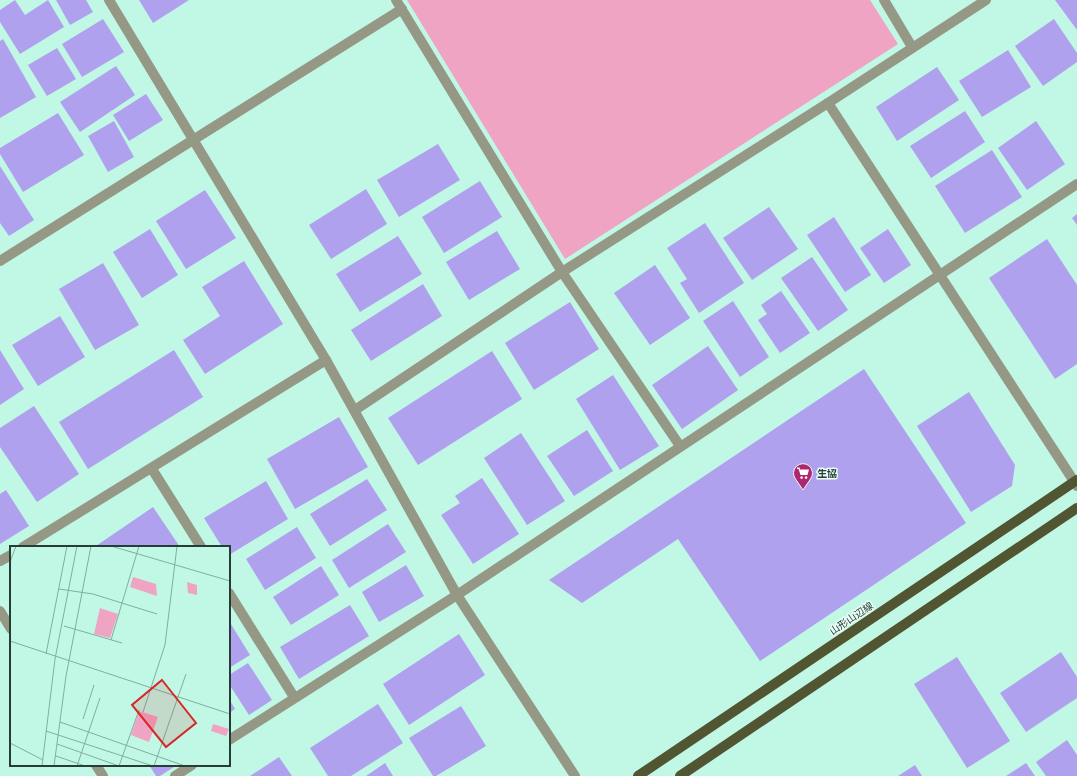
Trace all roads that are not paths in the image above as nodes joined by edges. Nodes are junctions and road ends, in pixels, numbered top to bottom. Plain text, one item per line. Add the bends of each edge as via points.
1 (109, 0) edge
2 (884, 0) edge
3 (986, 0) edge
4 (399, 4) edge
5 (912, 47) junction
6 (828, 103) junction
7 (193, 140) junction
8 (1077, 184) edge
9 (0, 261) edge
10 (562, 272) junction
11 (939, 275) junction
12 (326, 360) junction
13 (355, 410) junction
14 (680, 446) junction
15 (152, 469) junction
16 (1076, 483) edge
17 (1077, 508) edge
18 (25, 546) edge
19 (200, 546) edge
20 (10, 555) edge
21 (0, 561) edge
22 (230, 595) edge
23 (457, 595) junction
24 (0, 611) edge
25 (10, 627) edge
26 (294, 697) junction
27 (230, 739) edge
28 (97, 766) edge
29 (190, 766) edge
30 (103, 776) edge
31 (175, 776) edge
32 (575, 776) edge
33 (638, 776) edge
34 (680, 776) edge

1 - 7 street
2 - 5 street
3 - 5 street
4 - 7 street
4 - 10 street
5 - 6 street
6 - 10 street
6 - 11 street
7 - 9 street
7 - 12 street
8 - 11 street
10 - 13 street
10 - 14 street
11 - 14 street
11 - 16 street
12 - 13 street
12 - 15 street
13 - 23 street
14 - 23 street
15 - 18 street
15 - 19 street
16 - 33 main road, 山形山辺線
17 - 34 main road
20 - 21 street
22 - 26 street
23 - 26 street
23 - 32 street
24 - 25 street
26 - 27 street
28 - 30 street
29 - 31 street

